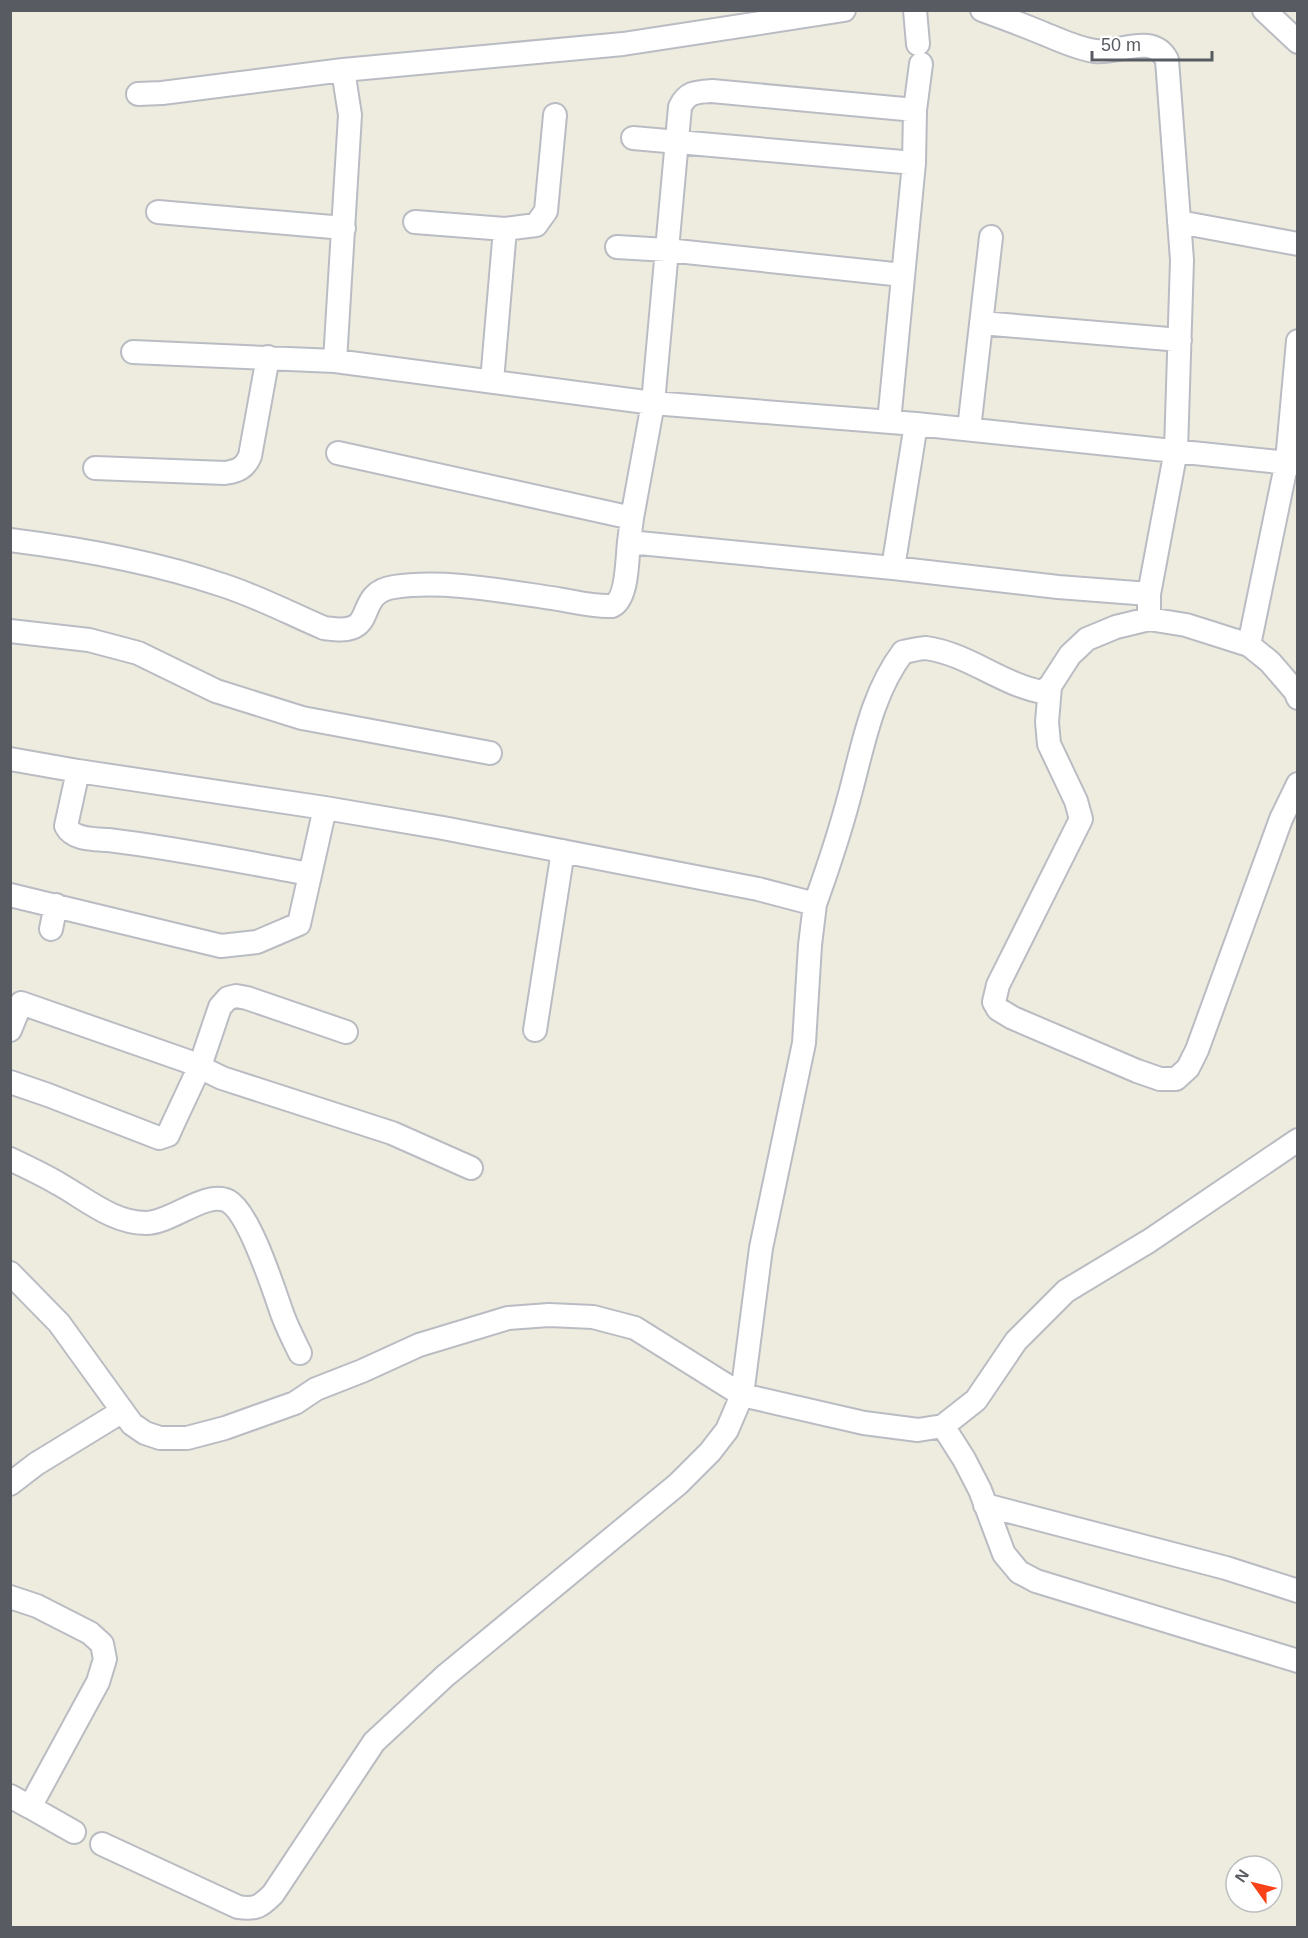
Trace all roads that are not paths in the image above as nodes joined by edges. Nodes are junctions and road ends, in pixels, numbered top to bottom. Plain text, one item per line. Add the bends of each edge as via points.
1 (844, 10) edge
2 (915, 10) edge
3 (982, 10) edge
4 (1264, 10) edge
5 (1298, 42) edge
6 (343, 70) junction
7 (138, 93) dead end
8 (915, 110) junction
9 (555, 115) dead end
10 (633, 138) dead end
11 (676, 141) junction
12 (914, 163) junction
13 (158, 212) dead end
14 (415, 222) dead end
15 (1179, 222) junction
16 (344, 228) junction
17 (506, 229) junction
18 (991, 237) dead end
19 (1298, 244) edge
20 (617, 247) dead end
21 (667, 250) junction
22 (903, 275) junction
23 (981, 322) junction
24 (1180, 340) junction
25 (1298, 341) edge
26 (132, 352) dead end
27 (268, 357) junction
28 (336, 361) junction
29 (492, 381) junction
30 (653, 403) junction
31 (889, 422) junction
32 (916, 424) junction
33 (969, 429) junction
34 (1176, 450) junction
35 (338, 453) dead end
36 (1292, 462) edge
37 (95, 468) dead end
38 (632, 518) junction
39 (10, 540) edge
40 (629, 542) junction
41 (893, 568) junction
42 (1149, 594) junction
43 (1149, 619) junction
44 (10, 631) edge
45 (1249, 645) junction
46 (1050, 686) junction
47 (1298, 698) edge
48 (490, 753) dead end
49 (10, 759) edge
50 (78, 771) junction
51 (1298, 784) edge
52 (325, 808) junction
53 (1289, 823) edge
54 (563, 851) junction
55 (310, 874) junction
56 (10, 895) edge
57 (815, 904) junction
58 (56, 905) junction
59 (51, 929) dead end
60 (10, 1030) edge
61 (535, 1030) dead end
62 (346, 1032) dead end
63 (200, 1066) junction
64 (10, 1082) edge
65 (1298, 1140) edge
66 (10, 1159) edge
67 (471, 1167) dead end
68 (10, 1273) edge
69 (300, 1353) dead end
70 (742, 1395) junction
71 (121, 1412) junction
72 (943, 1426) junction
73 (10, 1484) edge
74 (985, 1505) junction
75 (1298, 1591) edge
76 (10, 1597) edge
77 (1298, 1661) edge
78 (20, 1801) edge
79 (74, 1832) dead end
80 (102, 1844) dead end

1 - 6 street via 623,44
2 - 8 street via 920,54
3 - 15 street via 1096,51 1137,46 1163,52 1168,68
4 - 5 street
6 - 7 street
6 - 16 street via 350,115
8 - 11 street via 697,92 684,97
8 - 12 street
9 - 17 street via 546,211 536,225
10 - 11 street
11 - 12 street
11 - 21 street
12 - 22 street
13 - 16 street
14 - 17 street
15 - 19 street
15 - 24 street
16 - 28 street
17 - 29 street
18 - 23 street
20 - 21 street
21 - 22 street
21 - 30 street
22 - 31 street
23 - 24 street
23 - 33 street
24 - 34 street
25 - 36 street
26 - 27 street
27 - 28 street
27 - 37 street via 246,465 225,473
28 - 29 street
29 - 30 street
30 - 31 street
30 - 38 street
31 - 32 street
32 - 33 street
32 - 41 street
33 - 34 street
34 - 36 street
34 - 42 street
35 - 38 street
36 - 45 street
38 - 40 street
39 - 40 street via 110,555 214,582 324,628 337,629 358,625 376,594 401,586 428,584 612,606 624,592
40 - 41 street
41 - 42 street
42 - 43 street
43 - 45 street via 1186,625
43 - 46 street via 1087,639 1070,655
44 - 48 street via 90,639 138,653 216,691 302,718
45 - 47 street via 1270,662
46 - 53 street via 1049,744 1081,819 998,985 994,1002 1013,1018 1137,1071 1160,1079 1176,1079 1188,1068 1197,1050
46 - 57 street via 1042,692 1026,689 956,657 924,648 903,652 890,669 873,710 836,846
49 - 50 street
50 - 52 street
50 - 55 street via 66,826 74,835 161,846
51 - 53 street
52 - 54 street
52 - 55 street
54 - 57 street
54 - 61 street
55 - 58 street via 299,924 257,942 239,945 221,946
56 - 58 street
57 - 70 street via 804,1043 761,1248
58 - 59 street
60 - 63 street via 21,1003
62 - 63 street via 236,996 220,1007
63 - 64 street via 168,1135 159,1138
63 - 67 street via 222,1078 392,1133
65 - 72 street via 1149,1241 1066,1291 1016,1341 975,1400
66 - 69 street via 117,1218 147,1223 219,1198 235,1206
68 - 71 street via 59,1323
70 - 71 street via 636,1328 593,1317 549,1315 508,1318 419,1345 316,1389 295,1403 187,1438 160,1438 146,1433
70 - 72 street via 864,1423 918,1430
70 - 80 street via 727,1430 678,1484 445,1676 374,1742 262,1905 251,1909 238,1907
71 - 73 street
72 - 74 street via 964,1459
74 - 75 street via 1226,1568
74 - 77 street via 1004,1554 1019,1572
76 - 78 street via 90,1633 102,1644 105,1659 98,1682
78 - 79 street

